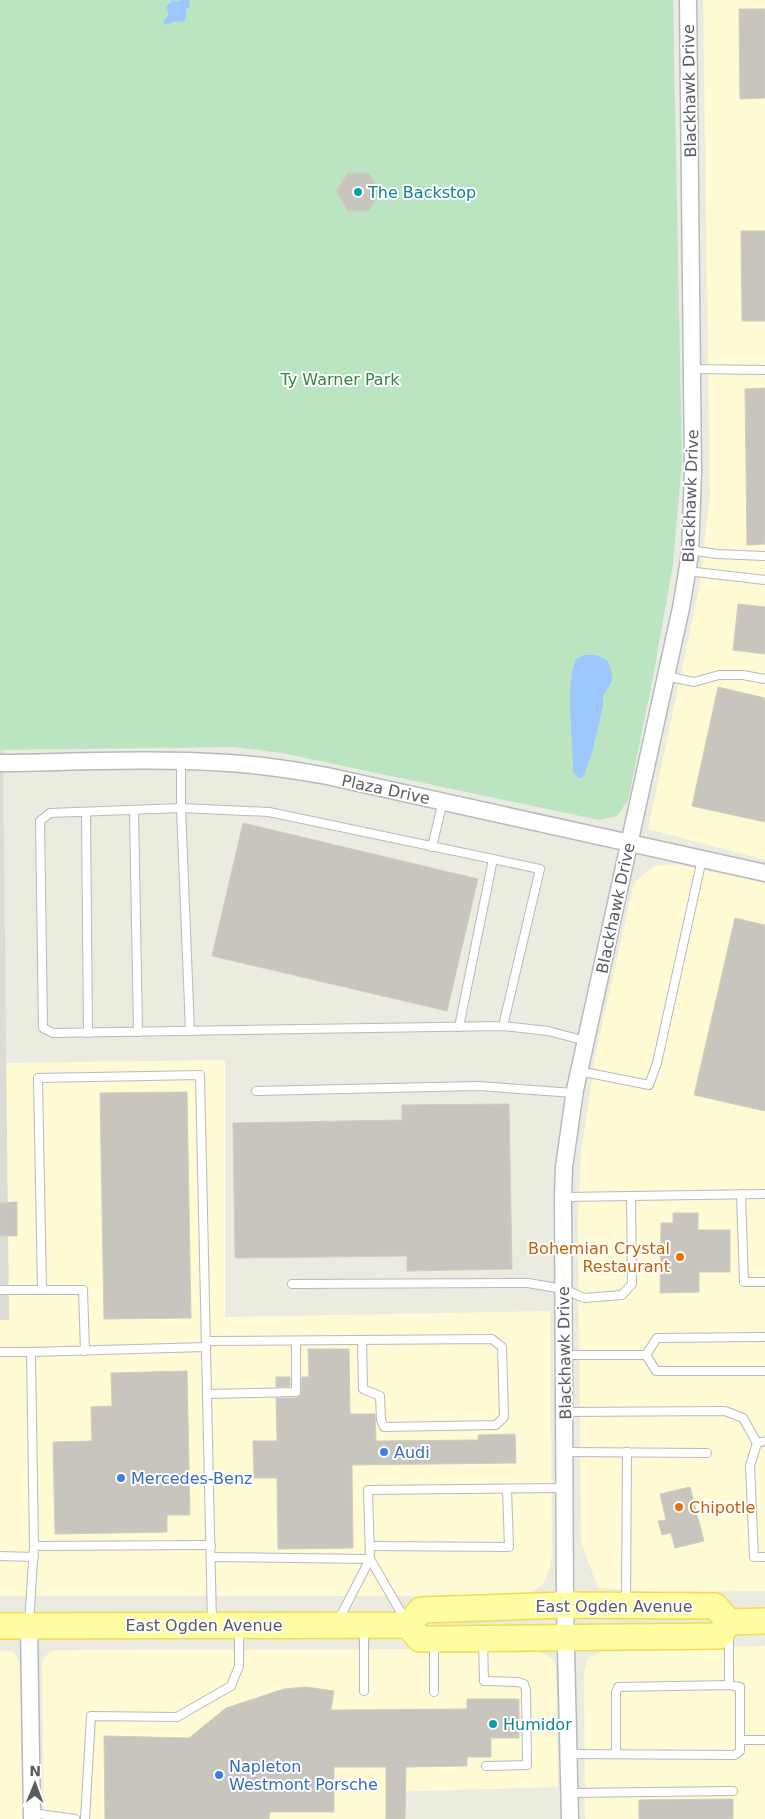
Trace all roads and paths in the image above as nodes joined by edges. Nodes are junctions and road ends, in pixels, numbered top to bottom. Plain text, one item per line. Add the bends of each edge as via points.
1 (688, 0) edge
2 (692, 369) junction
3 (765, 370) edge
4 (690, 550) junction
5 (765, 556) edge
6 (687, 571) junction
7 (765, 580) edge
8 (666, 676) junction
9 (765, 678) edge
10 (181, 762) junction
11 (0, 763) edge
12 (443, 801) junction
13 (181, 808) junction
14 (134, 810) junction
15 (86, 812) junction
16 (629, 843) junction
17 (432, 847) junction
18 (493, 859) junction
19 (702, 859) junction
20 (765, 873) edge
21 (459, 1026) junction
22 (503, 1026) junction
23 (190, 1031) junction
24 (138, 1032) junction
25 (88, 1033) junction
26 (586, 1041) junction
27 (579, 1071) junction
28 (256, 1091) dead end
29 (574, 1093) junction
30 (741, 1194) junction
31 (765, 1194) edge
32 (632, 1196) junction
33 (564, 1197) junction
34 (765, 1282) edge
35 (292, 1284) dead end
36 (563, 1289) junction
37 (0, 1290) edge
38 (42, 1290) junction
39 (765, 1337) edge
40 (296, 1340) junction
41 (362, 1340) junction
42 (206, 1344) junction
43 (85, 1351) junction
44 (0, 1352) edge
45 (31, 1352) junction
46 (564, 1355) junction
47 (646, 1355) junction
48 (765, 1371) edge
49 (207, 1394) junction
50 (564, 1412) junction
51 (761, 1442) edge
52 (565, 1452) junction
53 (628, 1452) junction
54 (707, 1452) dead end
55 (565, 1488) junction
56 (507, 1489) junction
57 (211, 1544) junction
58 (34, 1546) junction
59 (370, 1546) junction
60 (0, 1556) edge
61 (34, 1557) junction
62 (211, 1557) junction
63 (765, 1557) edge
64 (370, 1559) junction
65 (565, 1605) junction
66 (626, 1605) junction
67 (765, 1621) edge
68 (729, 1622) junction
69 (212, 1625) junction
70 (239, 1625) junction
71 (336, 1625) junction
72 (364, 1625) junction
73 (408, 1625) junction
74 (0, 1626) edge
75 (29, 1626) junction
76 (566, 1638) junction
77 (434, 1639) junction
78 (483, 1639) junction
79 (729, 1684) junction
80 (364, 1691) dead end
81 (434, 1692) dead end
82 (740, 1740) junction
83 (765, 1740) edge
84 (569, 1754) junction
85 (616, 1754) junction
86 (486, 1766) dead end
87 (733, 1791) dead end
88 (569, 1793) junction
89 (32, 1816) edge
90 (75, 1819) edge
91 (86, 1819) edge
92 (570, 1819) edge

1 - 2 street, Blackhawk Drive
2 - 3 lane
2 - 4 street, Blackhawk Drive via 694,472
4 - 5 lane
4 - 6 street, Blackhawk Drive
6 - 7 lane
6 - 8 street, Blackhawk Drive
8 - 9 lane via 694,682 719,675 743,674
8 - 16 street, Blackhawk Drive
10 - 11 street, Plaza Drive
10 - 12 street, Plaza Drive via 276,768
10 - 13 lane
12 - 16 street, Plaza Drive
12 - 17 lane
13 - 14 lane
13 - 17 lane via 269,812
13 - 23 lane
14 - 15 lane
14 - 24 lane
15 - 25 lane
15 - 25 lane via 50,813 40,821 43,1028 53,1033
16 - 19 street, Plaza Drive
16 - 26 street, Blackhawk Drive
17 - 18 lane
18 - 21 lane
18 - 22 lane via 540,869
19 - 20 street, Plaza Drive
19 - 27 lane via 657,1063 649,1085
21 - 22 lane
21 - 23 lane
22 - 26 lane via 548,1031
23 - 24 lane
24 - 25 lane
26 - 27 street, Blackhawk Drive
27 - 29 street, Blackhawk Drive
28 - 29 lane via 478,1086
29 - 33 street, Blackhawk Drive
30 - 31 lane
30 - 32 lane
30 - 34 lane via 744,1282
32 - 33 lane
32 - 36 lane via 632,1284 622,1295 602,1297 584,1298
33 - 36 street, Blackhawk Drive
35 - 36 lane via 528,1283
36 - 46 street, Blackhawk Drive
37 - 38 lane
38 - 42 lane via 38,1078 200,1075
38 - 43 lane via 83,1290
39 - 47 lane via 657,1338
40 - 41 lane
40 - 42 lane
40 - 49 lane via 296,1392
41 - 41 lane via 492,1339 502,1347 504,1418 496,1425 384,1427 380,1420 380,1396 363,1390
42 - 43 lane
42 - 49 lane
43 - 45 lane
44 - 45 lane
45 - 58 lane
46 - 47 lane
46 - 50 street, Blackhawk Drive
47 - 48 lane via 656,1370
49 - 57 lane
50 - 51 lane via 725,1411 743,1418
50 - 52 street, Blackhawk Drive
51 - 63 lane via 750,1466 754,1557
52 - 53 lane
52 - 55 street, Blackhawk Drive
53 - 54 lane
53 - 66 lane
55 - 56 lane
55 - 65 street, Blackhawk Drive
56 - 59 lane via 368,1490
56 - 59 lane via 508,1547
57 - 58 lane
57 - 62 lane
58 - 61 lane
59 - 64 lane
60 - 61 lane
61 - 75 lane
62 - 64 lane
62 - 69 lane
64 - 71 lane
64 - 73 lane
65 - 66 main road, East Ogden Avenue
65 - 73 main road, East Ogden Avenue via 421,1610
65 - 76 street, Blackhawk Drive
66 - 68 main road, East Ogden Avenue via 715,1606
67 - 68 main road
68 - 76 main road, East Ogden Avenue via 719,1636
68 - 79 lane
69 - 70 main road, East Ogden Avenue
69 - 75 main road, East Ogden Avenue
70 - 71 main road, East Ogden Avenue
70 - 91 lane via 239,1666 232,1686 177,1717 91,1716
71 - 72 main road, East Ogden Avenue
72 - 73 main road, East Ogden Avenue
72 - 80 lane
73 - 77 main road, East Ogden Avenue via 420,1639
74 - 75 main road, East Ogden Avenue
75 - 89 street
76 - 78 main road, East Ogden Avenue
76 - 84 street, Blackhawk Drive
77 - 78 main road, East Ogden Avenue
77 - 81 lane
78 - 86 lane via 484,1681 518,1682 524,1684 526,1690 527,1765
79 - 82 lane via 740,1687
79 - 85 lane via 618,1687
82 - 83 lane
82 - 85 lane via 740,1751 735,1755
84 - 85 lane
84 - 88 street, Blackhawk Drive
87 - 88 lane
88 - 92 street, Blackhawk Drive
89 - 90 lane

